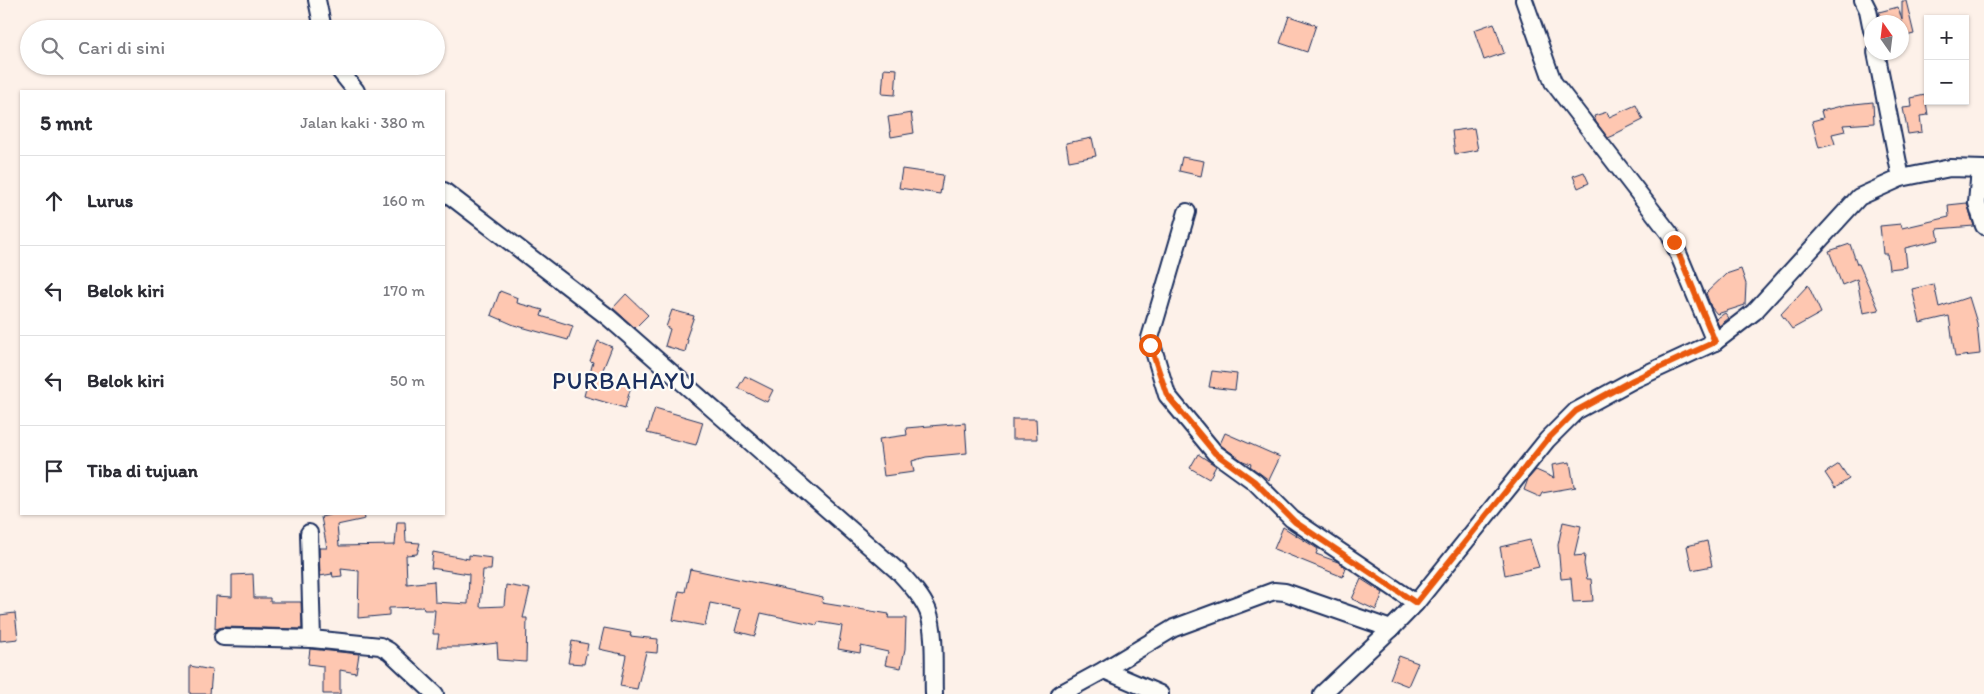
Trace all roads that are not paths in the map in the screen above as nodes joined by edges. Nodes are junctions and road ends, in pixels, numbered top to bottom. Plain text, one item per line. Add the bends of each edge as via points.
1 (317, 0) edge
2 (1524, 0) edge
3 (1863, 0) edge
4 (1869, 15) edge
5 (321, 20) edge
6 (1878, 60) edge
7 (343, 75) edge
8 (355, 90) edge
9 (1982, 169) edge
10 (1901, 178) junction
11 (445, 192) edge
12 (1187, 212) dead end
13 (1984, 226) edge
14 (1715, 342) junction
15 (309, 533) dead end
16 (1416, 603) junction
17 (1391, 629) junction
18 (223, 637) dead end
19 (312, 639) junction
20 (1104, 670) junction
21 (435, 694) edge
22 (934, 694) edge
23 (1060, 694) edge
24 (1160, 694) edge
25 (1322, 694) edge

1 - 5 street
2 - 14 street via 1553,82 1670,234
3 - 4 street
6 - 10 street
7 - 8 street
9 - 10 street via 1950,168
9 - 13 street via 1977,203
10 - 14 street via 1859,197 1754,312
11 - 22 street via 608,316 900,573 916,590 928,612 933,641
12 - 16 street via 1150,338 1167,395 1215,453 1255,482 1292,519
14 - 16 street via 1576,411 1547,440
15 - 19 street
16 - 17 street
17 - 20 street via 1274,591 1174,628
17 - 25 street
18 - 19 street
19 - 21 street via 380,646
20 - 23 street
20 - 24 street

